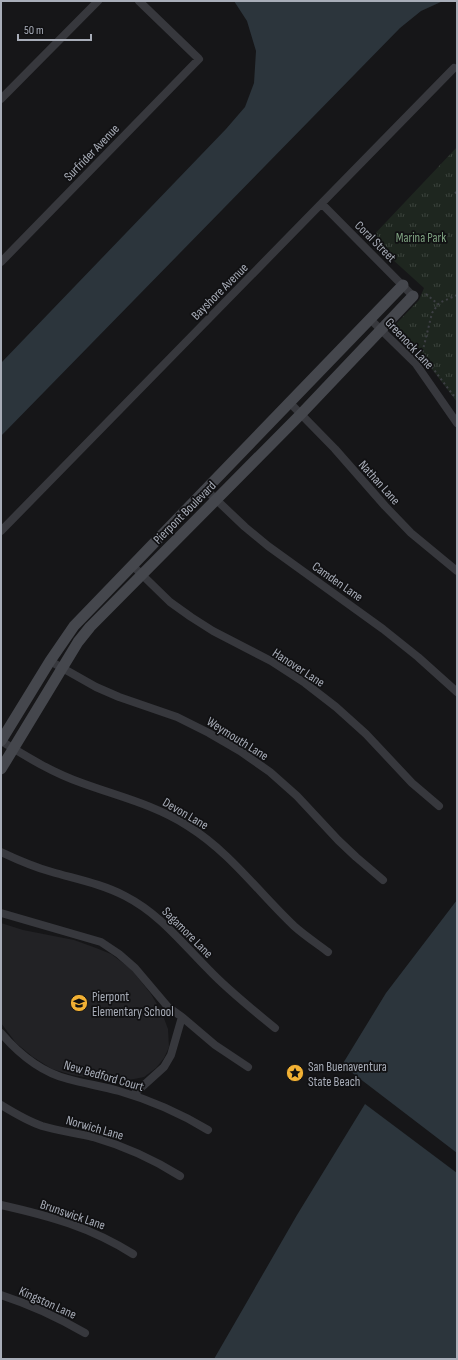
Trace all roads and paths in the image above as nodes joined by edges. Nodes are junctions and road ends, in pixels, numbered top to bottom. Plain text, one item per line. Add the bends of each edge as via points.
1 (98, 1) edge
2 (139, 1) edge
3 (454, 68) dead end
4 (1, 99) edge
5 (322, 204) junction
6 (1, 262) edge
7 (404, 286) junction
8 (426, 294) dead end
9 (457, 295) edge
10 (413, 296) joint
11 (438, 304) junction
12 (371, 320) junction
13 (382, 331) junction
14 (457, 397) edge
15 (290, 403) junction
16 (301, 414) junction
17 (457, 423) edge
18 (205, 489) junction
19 (217, 500) junction
20 (1, 531) edge
21 (132, 565) junction
22 (457, 572) edge
23 (141, 574) junction
24 (50, 661) junction
25 (62, 668) junction
26 (457, 692) edge
27 (1, 741) edge
28 (13, 748) junction
29 (1, 769) edge
30 (439, 806) dead end
31 (1, 852) edge
32 (383, 880) dead end
33 (1, 913) edge
34 (328, 952) dead end
35 (182, 1017) junction
36 (275, 1028) dead end
37 (1, 1033) edge
38 (248, 1067) dead end
39 (133, 1095) junction
40 (1, 1105) edge
41 (208, 1130) dead end
42 (180, 1176) dead end
43 (1, 1205) edge
44 (133, 1254) dead end
45 (1, 1295) edge
46 (85, 1333) dead end

1 - 4 street
2 - 6 street, Surfrider Avenue via 199,59
3 - 5 street, Bayshore Avenue
5 - 7 street, Coral Street
5 - 20 street, Bayshore Avenue
7 - 10 street, Coral Street
7 - 12 street, Pierpont Boulevard
8 - 11 path
9 - 11 path
10 - 13 street, Pierpont Boulevard
11 - 14 path via 432,313 422,354
12 - 13 street, Greenock Lane
12 - 15 street, Pierpont Boulevard
13 - 16 street, Pierpont Boulevard
13 - 17 street, Greenock Lane via 416,364
15 - 16 street, Nathan Lane
15 - 18 street, Pierpont Boulevard
16 - 19 street, Pierpont Boulevard
16 - 22 street, Nathan Lane via 406,528
18 - 19 street, Camden Lane
18 - 21 street, Pierpont Boulevard
19 - 23 street, Pierpont Boulevard
19 - 26 street, Camden Lane via 268,546 383,629
21 - 23 street, Hanover Lane
21 - 24 street, Pierpont Boulevard via 74,626
23 - 25 street, Pierpont Boulevard via 90,627
23 - 30 street, Hanover Lane via 170,602 191,617 271,661 330,702
24 - 25 street, Weymouth Lane
24 - 27 street, Pierpont Boulevard
25 - 28 street, Pierpont Boulevard
25 - 32 street, Weymouth Lane via 119,697 177,717 240,751 270,772 338,840
27 - 28 street, Devon Lane
28 - 29 street, Pierpont Boulevard
28 - 34 street, Devon Lane via 53,771 138,801 188,826 233,861 295,926
31 - 36 street, Sagamore Lane via 51,872 101,886 146,908 232,992
33 - 35 street via 101,942 135,968 168,1007
35 - 38 street
35 - 39 street via 172,1055 164,1067
37 - 39 street, New Bedford Court via 11,1045 47,1071 67,1079
39 - 41 street, New Bedford Court
40 - 42 street, Norwich Lane via 41,1126 121,1146
43 - 44 street, Brunswick Lane via 73,1224 115,1242
45 - 46 street, Kingston Lane via 53,1314

